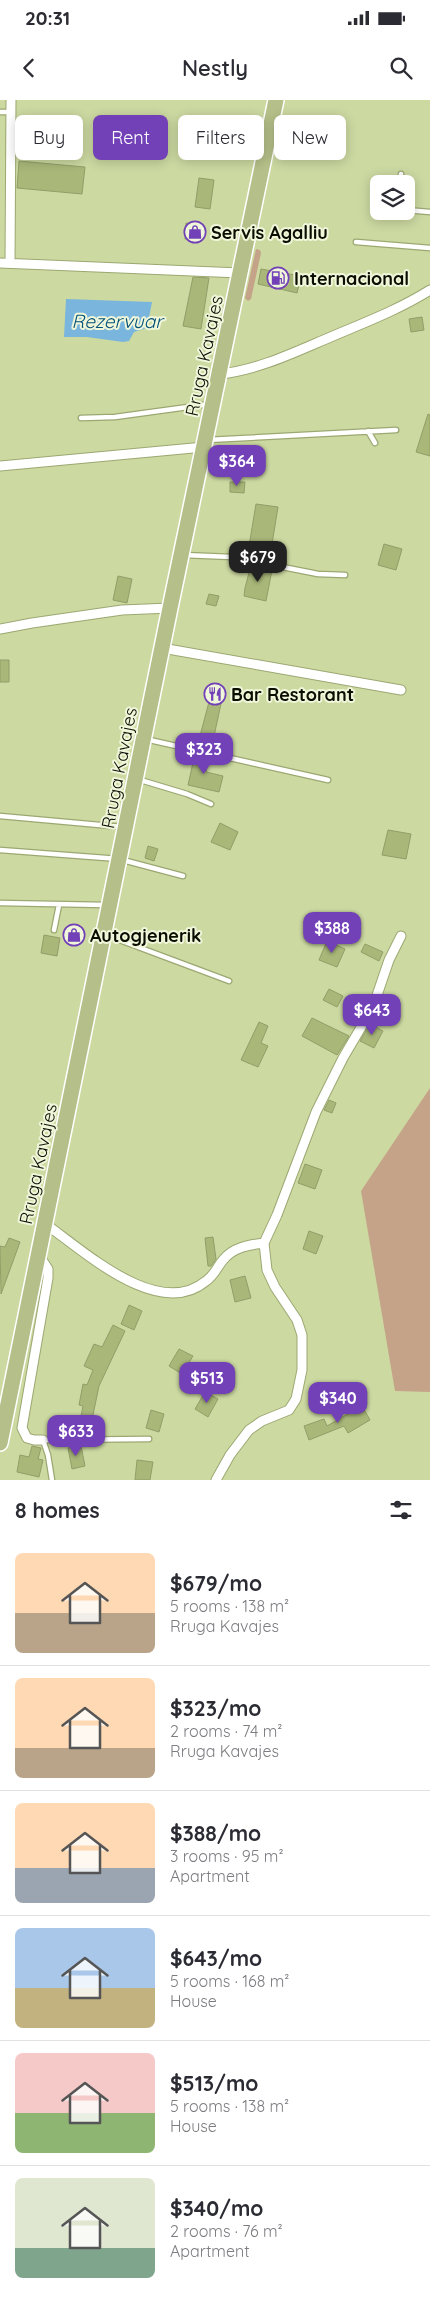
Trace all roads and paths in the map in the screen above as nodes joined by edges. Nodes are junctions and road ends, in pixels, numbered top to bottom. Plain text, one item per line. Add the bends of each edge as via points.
1 (11, 100) edge
2 (276, 100) edge
3 (0, 112) edge
4 (12, 112) junction
5 (415, 211) edge
6 (430, 212) edge
7 (356, 242) dead end
8 (430, 248) edge
9 (0, 263) edge
10 (10, 263) junction
11 (240, 273) junction
12 (430, 290) edge
13 (220, 374) junction
14 (214, 404) junction
15 (81, 418) dead end
16 (396, 430) dead end
17 (368, 431) junction
18 (375, 443) dead end
19 (205, 444) junction
20 (0, 466) edge
21 (182, 554) junction
22 (345, 575) dead end
23 (170, 608) junction
24 (0, 629) edge
25 (162, 648) junction
26 (401, 690) dead end
27 (144, 739) junction
28 (136, 778) junction
29 (328, 780) dead end
30 (210, 804) dead end
31 (0, 816) edge
32 (126, 827) junction
33 (0, 850) edge
34 (119, 859) junction
35 (183, 876) dead end
36 (0, 903) edge
37 (59, 905) junction
38 (110, 905) junction
39 (54, 930) dead end
40 (104, 935) junction
41 (401, 936) dead end
42 (228, 981) dead end
43 (44, 1224) junction
44 (264, 1243) junction
45 (38, 1254) junction
46 (150, 1439) dead end
47 (43, 1440) junction
48 (0, 1443) edge
49 (52, 1480) edge
50 (216, 1480) edge

1 - 4 street
2 - 11 main road, Rruga Kavajes
3 - 4 lane
4 - 10 street
5 - 6 lane
7 - 8 lane
9 - 10 street
10 - 11 street
11 - 13 main road, Rruga Kavajes
12 - 13 street via 372,320 291,354
13 - 14 main road, Rruga Kavajes
14 - 15 lane via 115,417
14 - 19 main road, Rruga Kavajes
16 - 17 lane
17 - 18 lane
17 - 19 lane
19 - 20 street
19 - 21 main road, Rruga Kavajes
21 - 22 lane via 240,558 318,574
21 - 23 main road, Rruga Kavajes
23 - 24 street via 122,610
23 - 25 main road, Rruga Kavajes
25 - 26 street
25 - 27 main road, Rruga Kavajes
27 - 28 main road, Rruga Kavajes
27 - 29 lane
28 - 30 lane
28 - 32 main road, Rruga Kavajes
31 - 32 lane
32 - 34 main road, Rruga Kavajes
33 - 34 lane
34 - 35 lane
34 - 38 main road, Rruga Kavajes
36 - 37 lane
37 - 38 lane
37 - 39 lane
38 - 40 main road, Rruga Kavajes
40 - 42 lane
40 - 43 main road, Rruga Kavajes
41 - 44 street via 373,1007 316,1112
43 - 44 street via 115,1274 165,1294 194,1289 206,1282 234,1250
43 - 45 main road, Rruga Kavajes
44 - 50 street via 267,1270 297,1320 302,1335 301,1377 290,1410 249,1430
45 - 47 street via 48,1269 48,1278 22,1428 27,1438
45 - 48 main road, Rruga Kavajes
46 - 47 lane
47 - 49 lane

